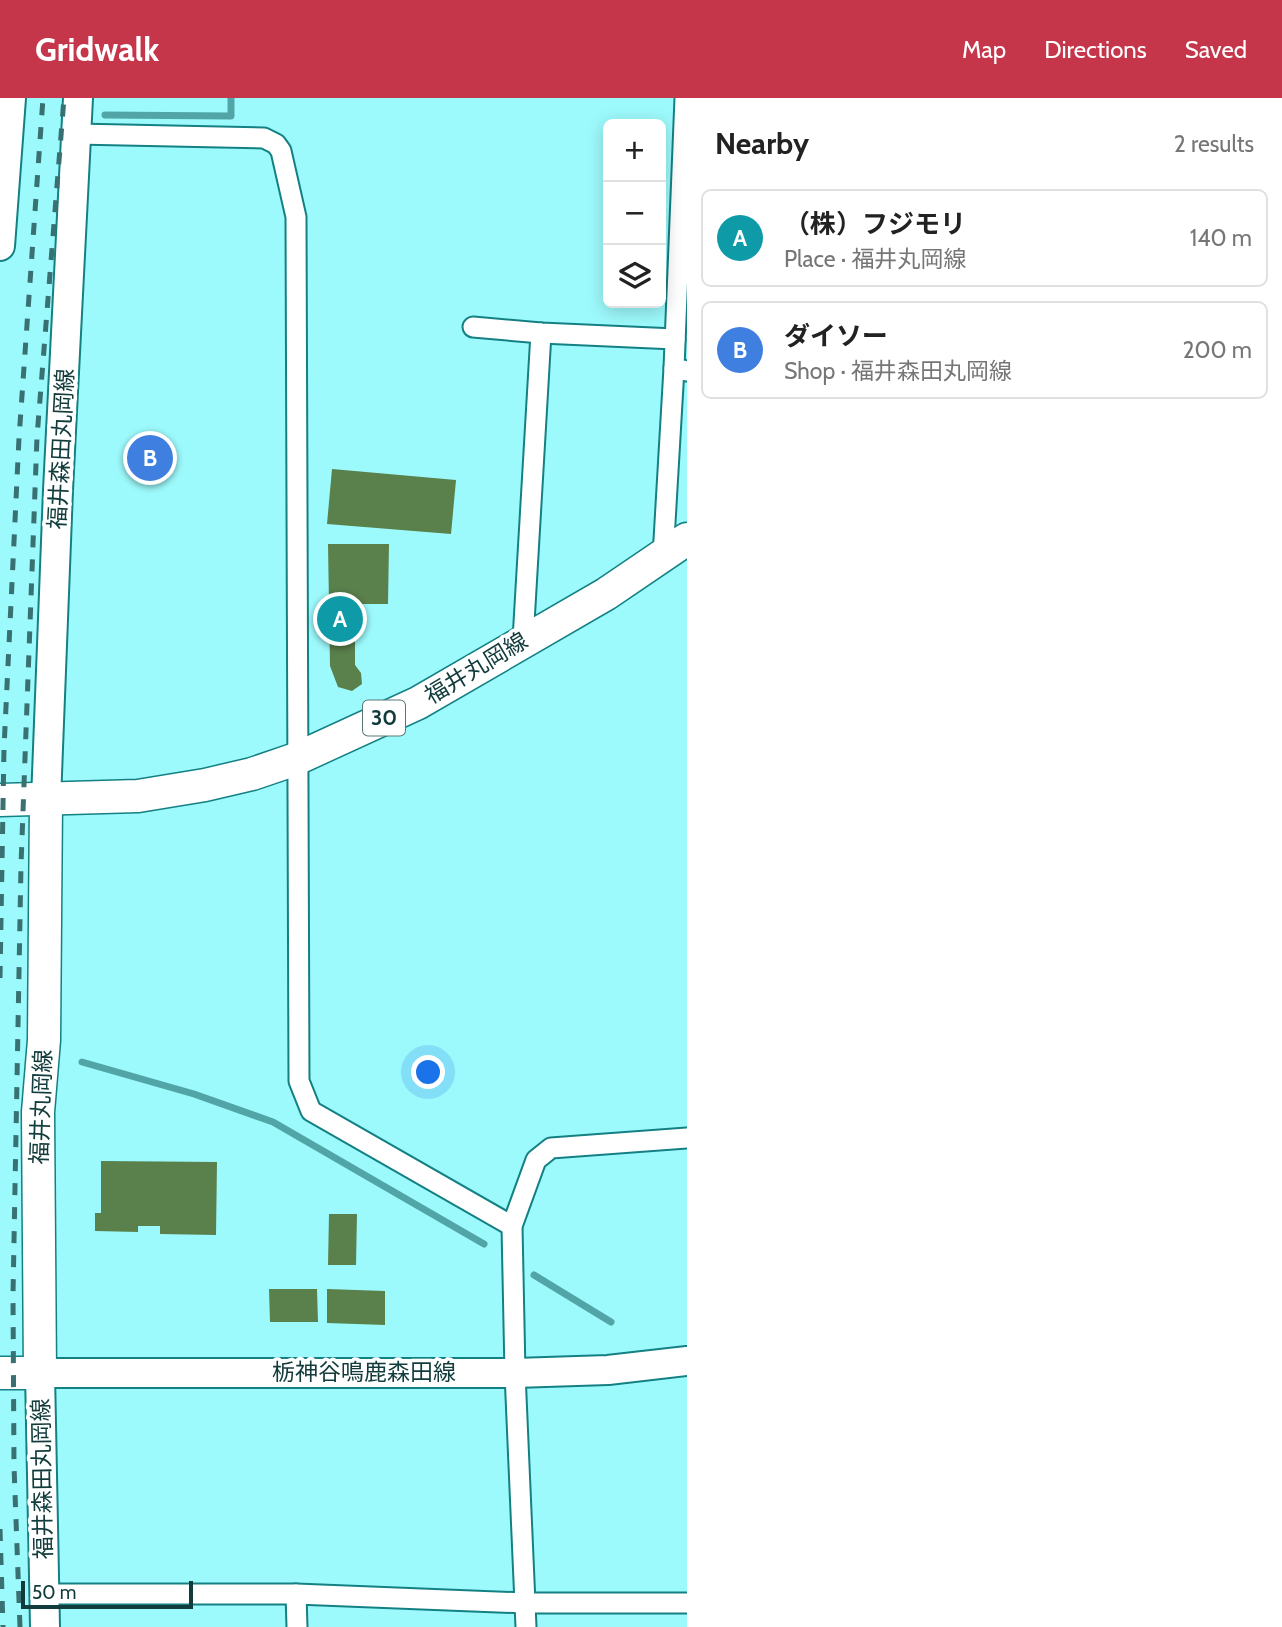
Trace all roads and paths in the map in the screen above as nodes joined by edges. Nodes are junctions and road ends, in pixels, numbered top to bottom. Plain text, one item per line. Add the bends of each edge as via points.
1 (11, 98) edge
2 (78, 98) edge
3 (685, 98) edge
4 (76, 134) junction
5 (4, 147) edge
6 (685, 179) edge
7 (0, 246) edge
8 (683, 263) edge
9 (473, 327) dead end
10 (541, 333) junction
11 (675, 339) junction
12 (680, 370) edge
13 (675, 548) edge
14 (523, 640) junction
15 (296, 760) junction
16 (0, 800) edge
17 (46, 800) junction
18 (687, 1138) edge
19 (512, 1226) junction
20 (687, 1361) edge
21 (0, 1373) edge
22 (40, 1373) junction
23 (515, 1373) junction
24 (44, 1594) junction
25 (296, 1594) junction
26 (525, 1602) junction
27 (687, 1603) edge
28 (45, 1627) edge
29 (297, 1627) edge
30 (526, 1627) edge

1 - 5 main road
2 - 4 main road, 福井森田丸岡線
3 - 6 street
4 - 15 street via 264,138 276,144 284,159 296,217
4 - 17 main road, 福井森田丸岡線
5 - 7 main road
6 - 8 street
8 - 11 street
9 - 10 street
10 - 11 street
10 - 14 street
11 - 12 street
12 - 13 street
13 - 14 main road, 福井丸岡線 / 30 via 606,594
14 - 15 main road, 福井丸岡線 / 30 via 418,702
15 - 17 main road, 福井丸岡線 / 30 via 166,793
15 - 19 street via 299,1081 311,1111
16 - 17 main road, 福井丸岡線 / 30
17 - 22 main road, 福井丸岡線 via 44,1040 38,1112
18 - 19 street via 551,1148 536,1160
19 - 23 street
20 - 23 main road, 栃神谷鳴鹿森田線
21 - 22 main road
22 - 23 main road, 栃神谷鳴鹿森田線
22 - 24 main road, 福井森田丸岡線
23 - 26 street
24 - 25 street
24 - 28 main road, 福井森田丸岡線
25 - 26 street
25 - 29 street
26 - 27 street
26 - 30 street

